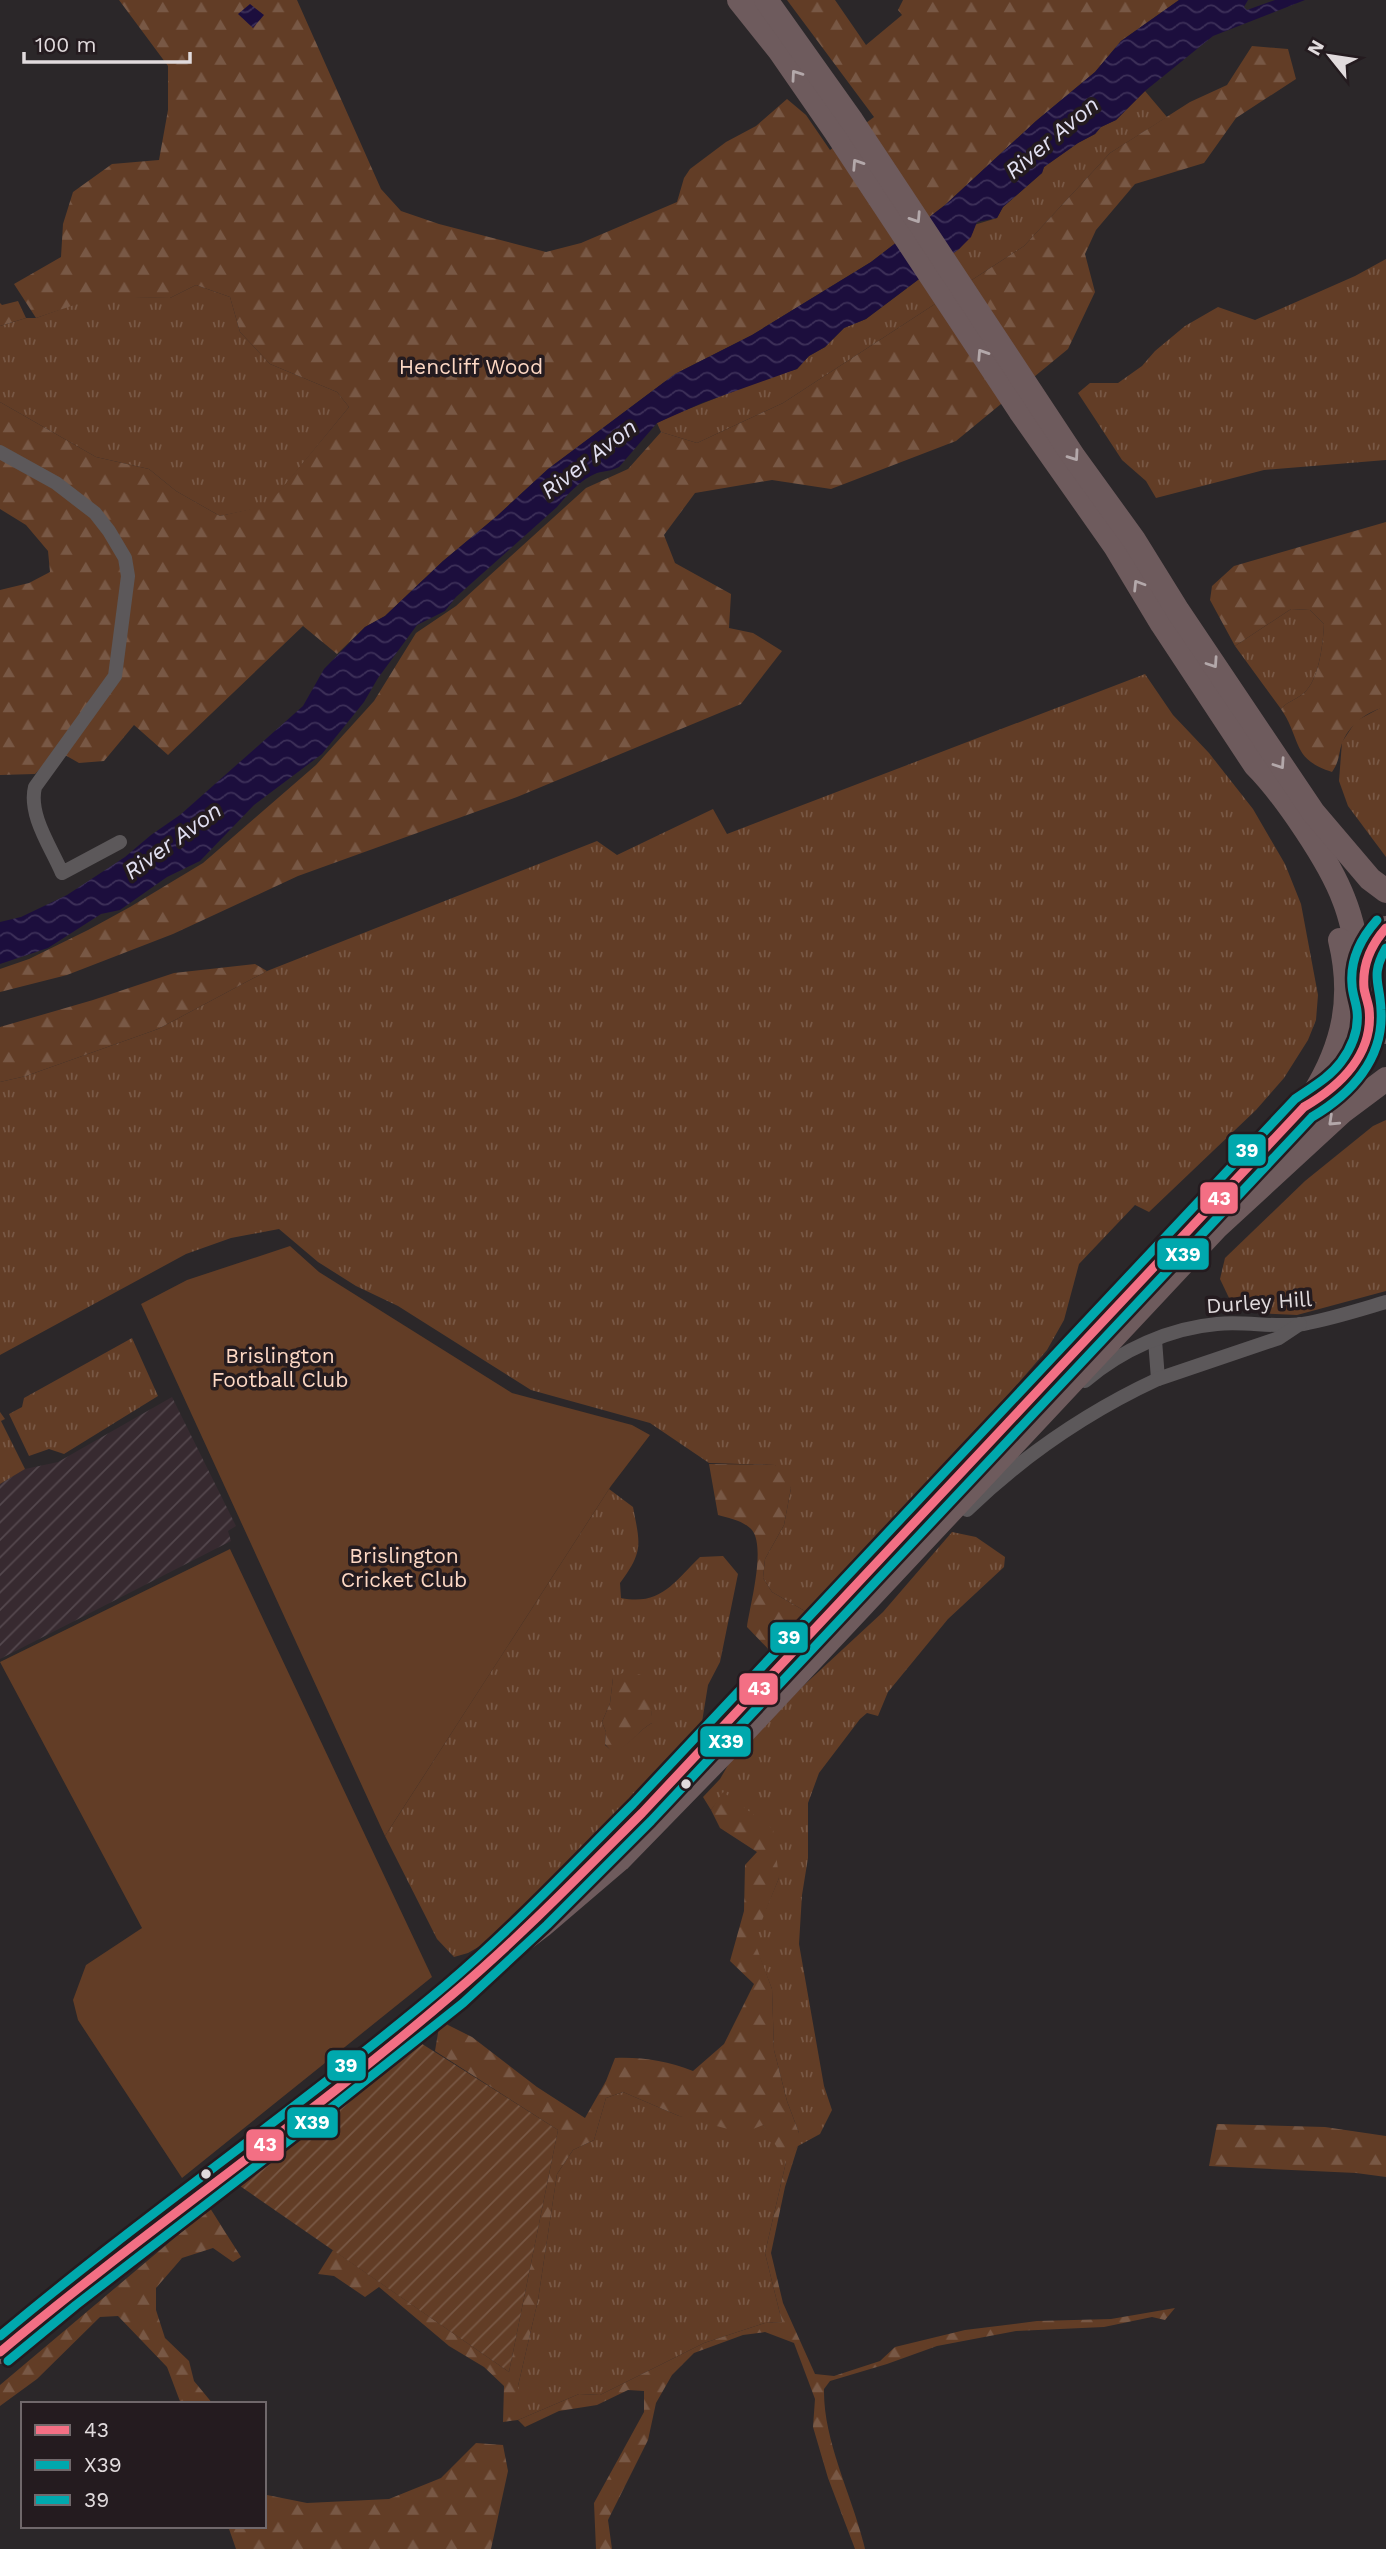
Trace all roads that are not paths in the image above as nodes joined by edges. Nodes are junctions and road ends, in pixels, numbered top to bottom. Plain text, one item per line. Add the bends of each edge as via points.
1 (739, 0) edge
2 (766, 0) edge
3 (844, 126) junction
4 (0, 452) edge
5 (1170, 617) junction
6 (1266, 775) junction
7 (120, 842) dead end
8 (1386, 891) edge
9 (1386, 928) edge
10 (1363, 979) junction
11 (1369, 1007) junction
12 (1386, 1032) edge
13 (1386, 1079) edge
14 (1304, 1107) junction
15 (1386, 1302) edge
16 (1300, 1324) junction
17 (1154, 1340) junction
18 (1158, 1378) junction
19 (1035, 1423) junction
20 (959, 1518) dead end
21 (732, 1732) junction
22 (0, 2352) edge

3 -> 1 highway
2 - 3 highway
3 - 5 highway
4 - 7 street via 56,483 95,513 125,558 128,585 115,676 33,795 36,816 62,873
5 - 6 highway via 1255,765
5 -> 8 highway via 1312,812
6 - 10 highway via 1340,891
6 - 14 highway via 1318,872 1343,954 1343,1028 1331,1065
9 - 10 highway via 1371,947
10 - 11 highway
11 - 12 highway
11 - 14 highway via 1368,1033 1359,1060 1324,1097
13 -> 19 highway via 1342,1112 1225,1219
14 - 21 highway
15 - 16 street, Durley Hill
16 - 17 street, Durley Hill via 1217,1324
16 - 18 street via 1279,1338
17 - 18 street
17 - 19 street, Durley Hill via 1118,1356
18 - 20 street via 1034,1451
19 - 21 highway
21 - 22 highway via 619,1860 543,1926

